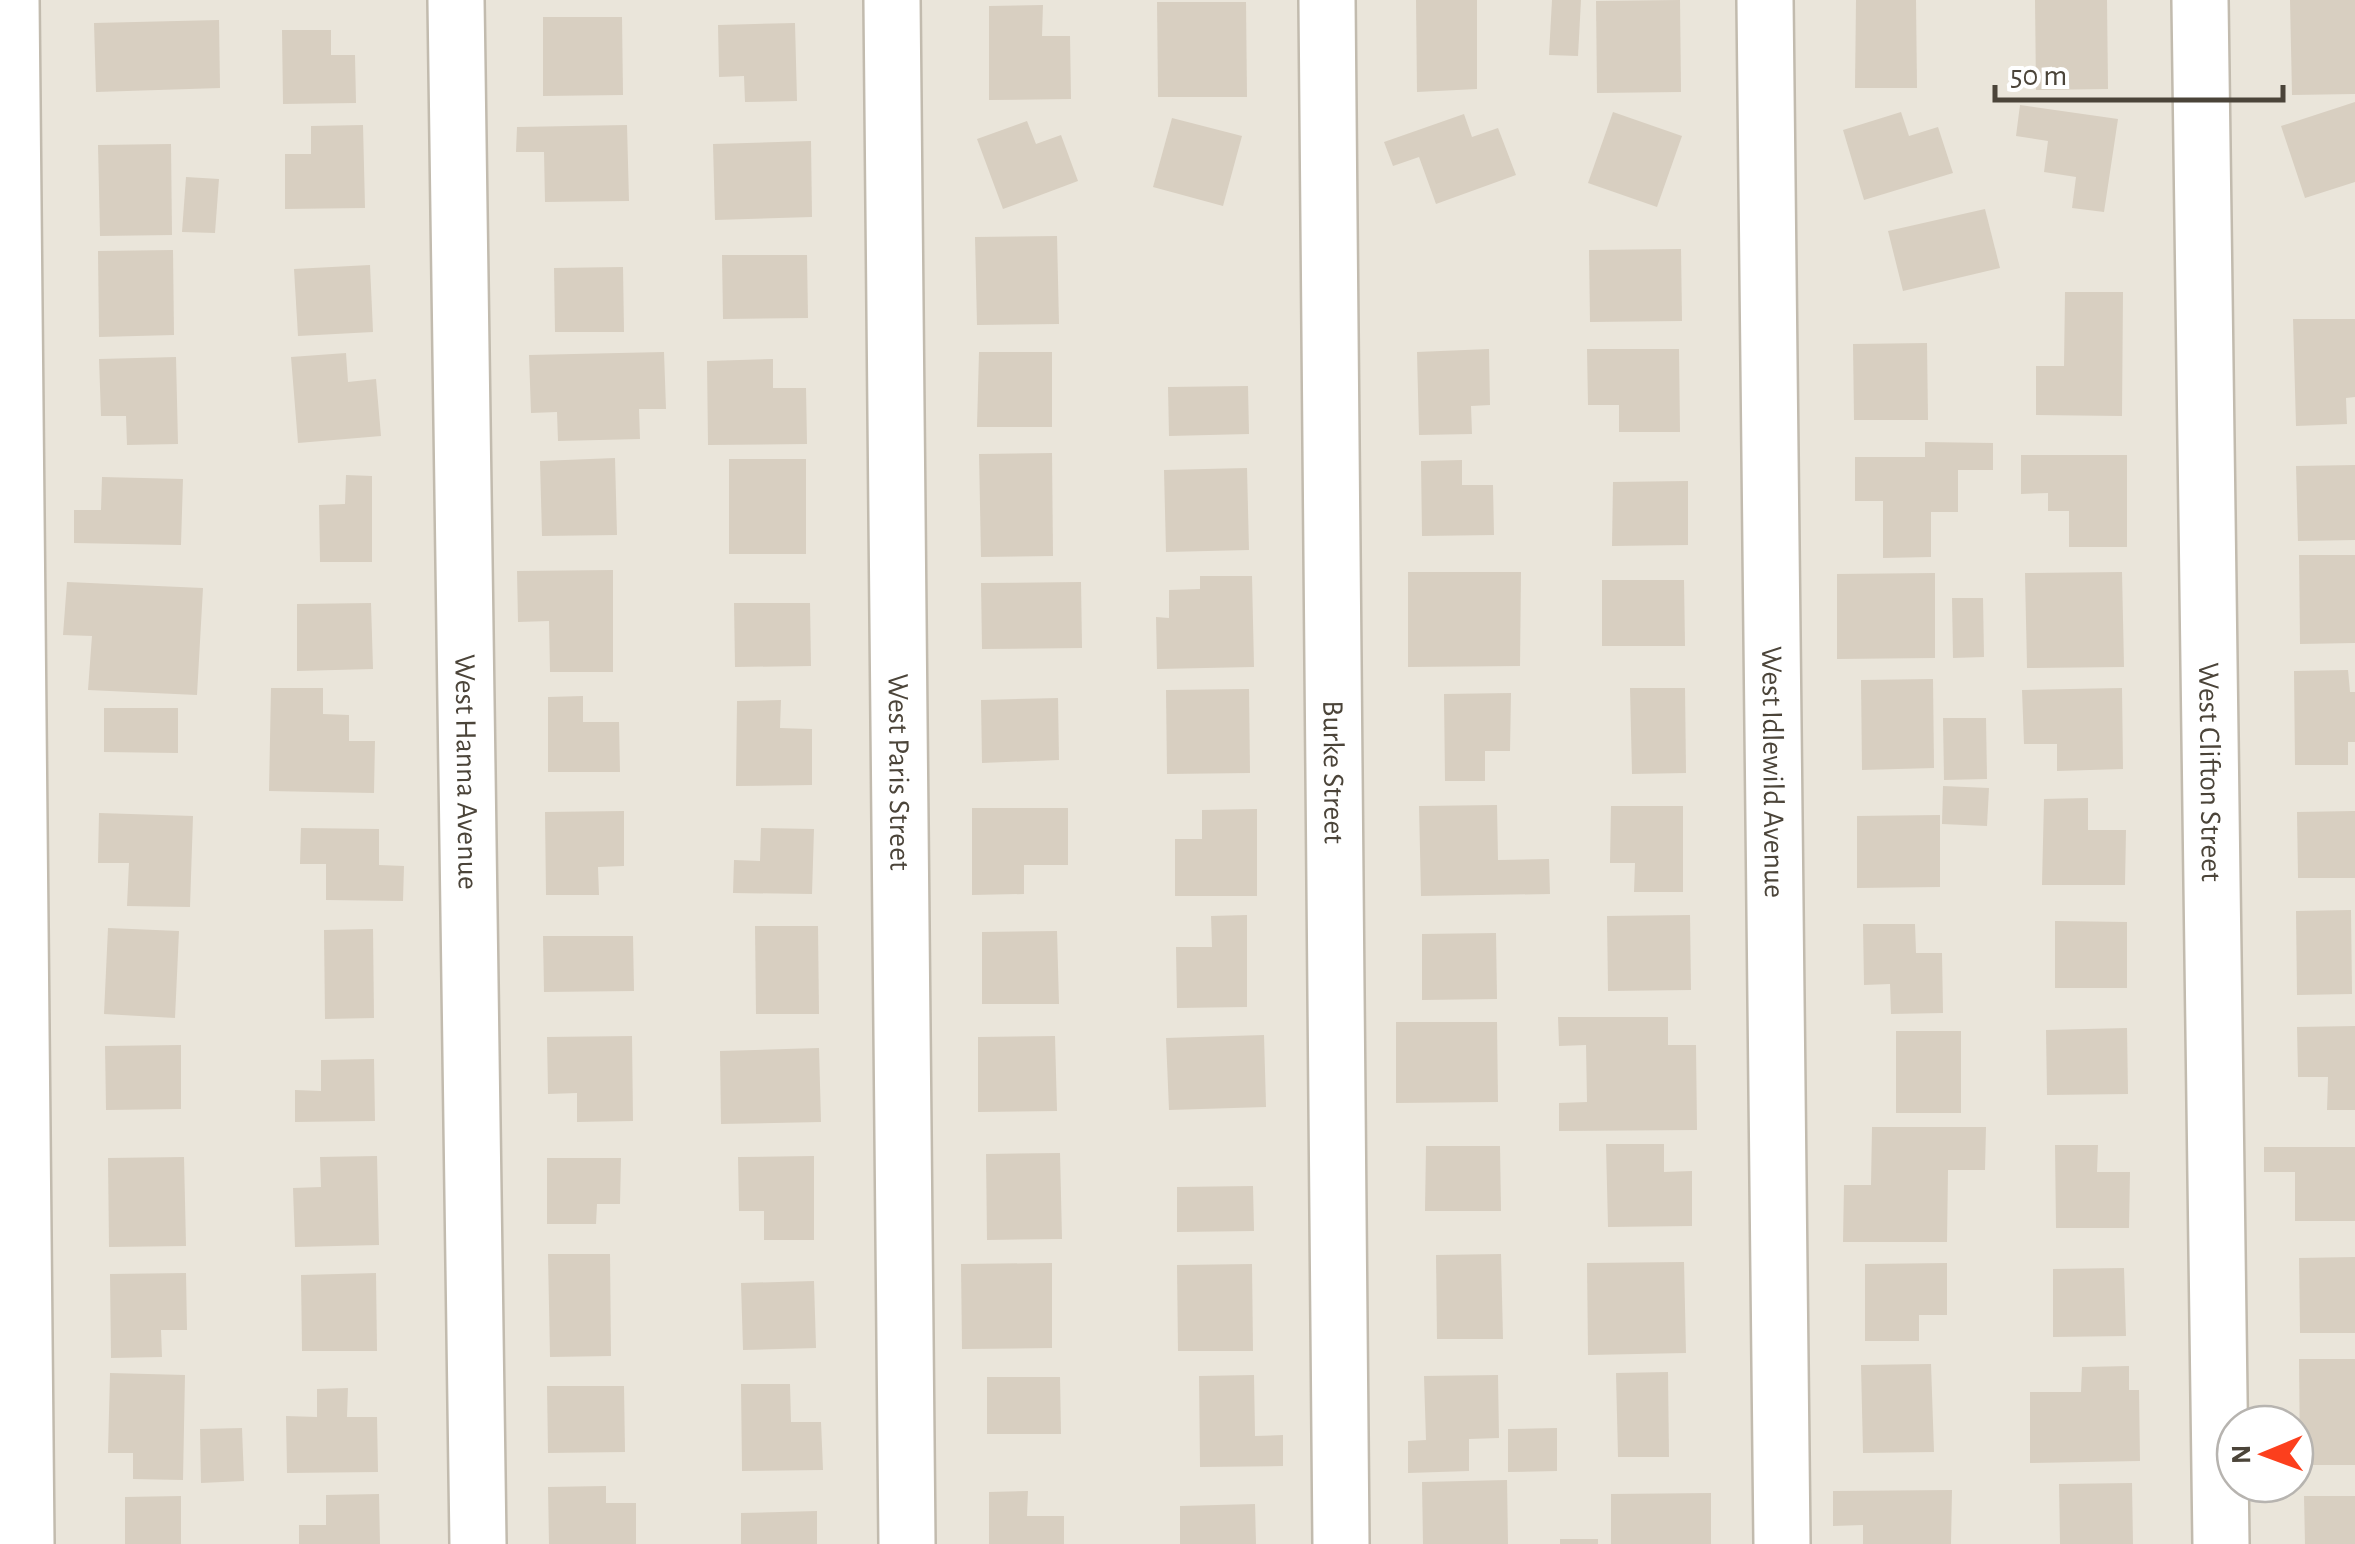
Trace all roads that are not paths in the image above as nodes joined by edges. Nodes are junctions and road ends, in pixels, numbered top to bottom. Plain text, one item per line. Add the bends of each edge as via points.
1 (11, 0) edge
2 (456, 0) edge
3 (892, 0) edge
4 (1327, 0) edge
5 (1765, 0) edge
6 (2200, 0) edge
7 (26, 1544) edge
8 (478, 1544) edge
9 (907, 1544) edge
10 (1341, 1544) edge
11 (1782, 1544) edge
12 (2221, 1544) edge

1 - 7 street
2 - 8 street, West Hanna Avenue
3 - 9 street, West Paris Street
4 - 10 street, Burke Street
5 - 11 street, West Idlewild Avenue
6 - 12 street, West Clifton Street

